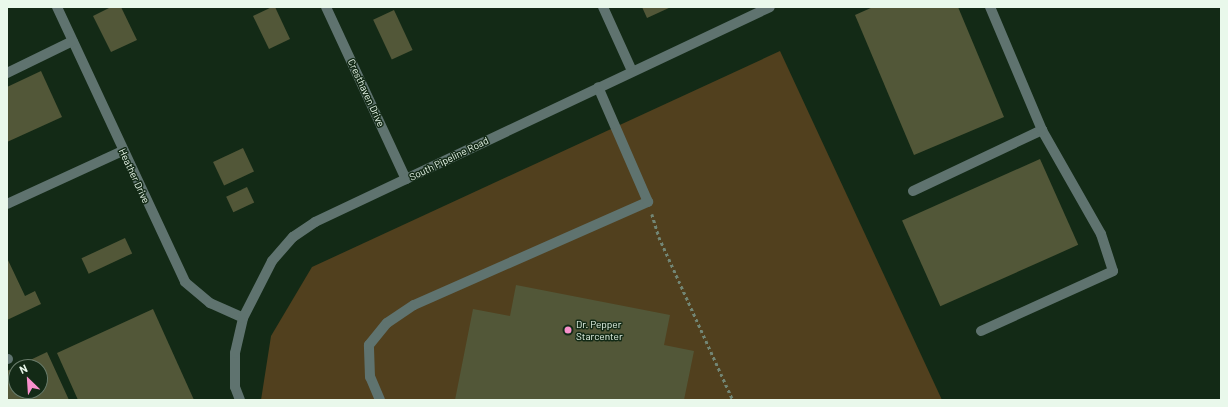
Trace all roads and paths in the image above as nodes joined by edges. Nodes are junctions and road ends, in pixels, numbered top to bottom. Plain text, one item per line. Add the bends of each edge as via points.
1 (57, 7) edge
2 (326, 7) edge
3 (603, 7) edge
4 (770, 7) edge
5 (990, 7) edge
6 (73, 41) junction
7 (632, 71) junction
8 (7, 73) edge
9 (598, 87) junction
10 (1042, 130) junction
11 (122, 151) junction
12 (406, 179) junction
13 (913, 191) dead end
14 (648, 202) junction
15 (7, 204) edge
16 (243, 318) junction
17 (981, 331) dead end
18 (240, 400) edge
19 (380, 400) edge
20 (733, 400) edge

1 - 6 street, Heather Drive
2 - 12 street, Cresthaven Drive
3 - 7 street
4 - 7 street, South Pipeline Road
5 - 10 street
6 - 8 street
6 - 11 street, Heather Drive
7 - 9 street, South Pipeline Road
9 - 12 street, South Pipeline Road
9 - 14 street
10 - 13 street
10 - 17 street via 1101,234 1113,271
11 - 15 street
11 - 16 street, Heather Drive via 185,282 210,304
12 - 16 street, South Pipeline Road via 315,222 292,237 272,261
14 - 19 street via 414,305 386,323 369,345 370,377
14 - 20 path via 659,237
16 - 18 street, South Pipeline Road via 235,353 235,387

